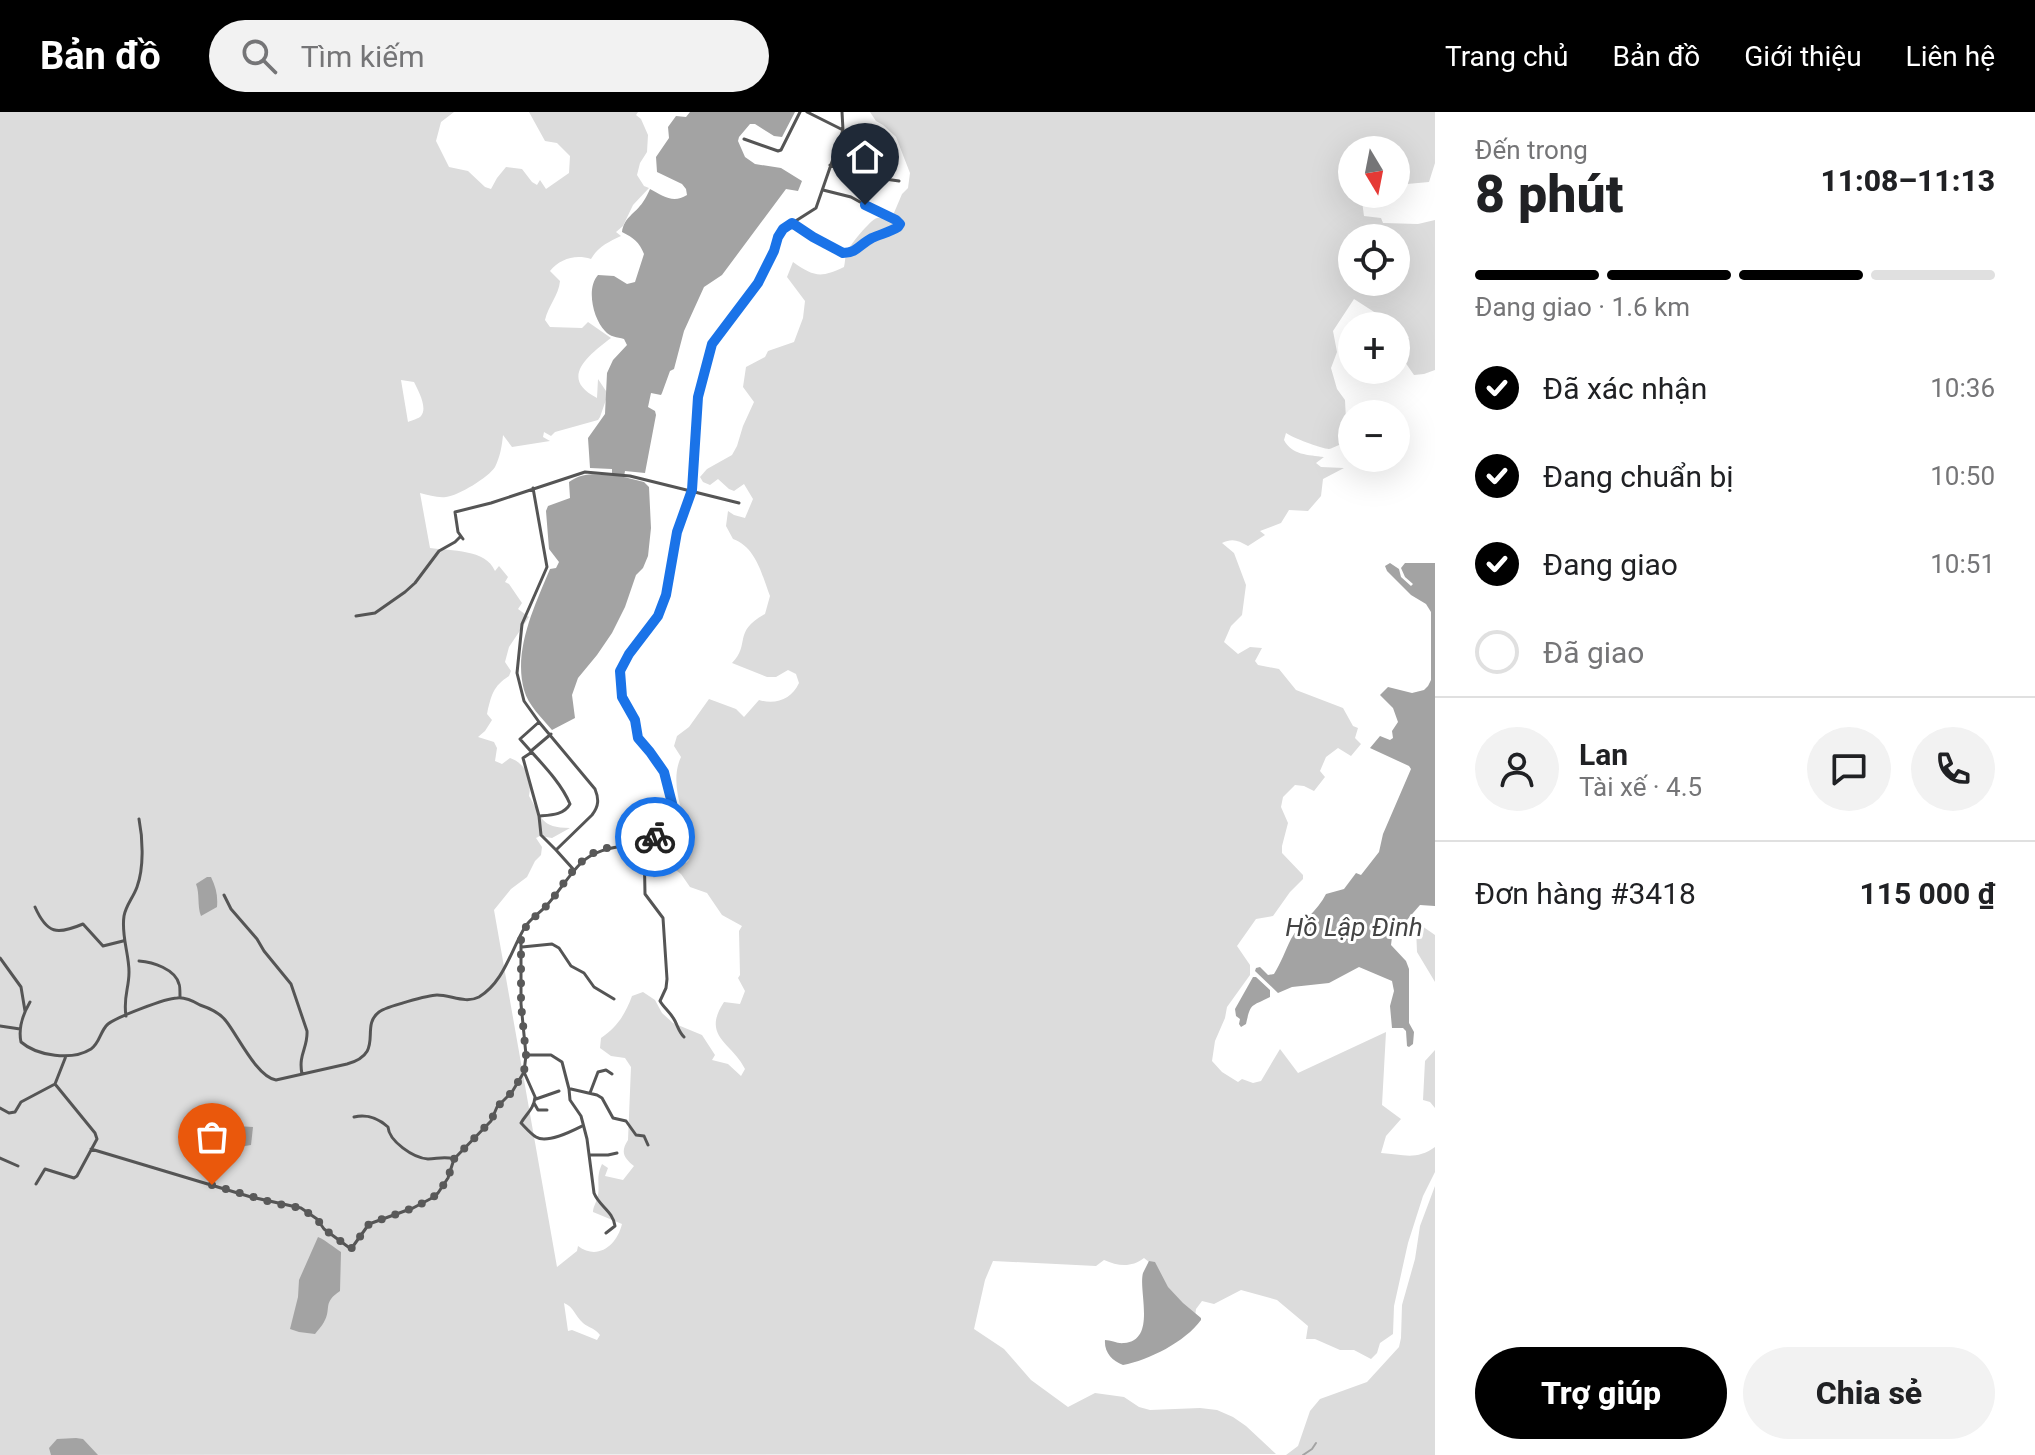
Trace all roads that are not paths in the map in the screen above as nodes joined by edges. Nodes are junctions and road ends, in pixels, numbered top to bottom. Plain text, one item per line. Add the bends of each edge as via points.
1 (800, 112) edge
2 (807, 112) edge
3 (842, 112) edge
4 (843, 130) junction
5 (744, 139) dead end
6 (830, 165) junction
7 (899, 181) dead end
8 (823, 190) junction
9 (792, 223) junction
10 (533, 488) junction
11 (692, 490) junction
12 (739, 503) dead end
13 (356, 616) dead end
14 (539, 722) junction
15 (551, 734) junction
16 (531, 752) junction
17 (539, 816) junction
18 (139, 819) dead end
19 (644, 842) junction
20 (556, 850) junction
21 (574, 870) junction
22 (224, 895) dead end
23 (35, 907) dead end
24 (521, 935) junction
25 (123, 941) junction
26 (522, 947) junction
27 (0, 958) edge
28 (139, 961) dead end
29 (180, 997) junction
30 (614, 999) dead end
31 (30, 1002) dead end
32 (25, 1011) junction
33 (126, 1016) junction
34 (0, 1026) edge
35 (20, 1029) junction
36 (684, 1037) dead end
37 (526, 1055) junction
38 (66, 1056) junction
39 (524, 1072) junction
40 (302, 1074) junction
41 (612, 1074) dead end
42 (55, 1084) junction
43 (569, 1089) junction
44 (559, 1091) dead end
45 (590, 1093) junction
46 (534, 1100) junction
47 (0, 1108) edge
48 (547, 1110) dead end
49 (354, 1117) dead end
50 (583, 1125) junction
51 (648, 1145) dead end
52 (91, 1149) junction
53 (617, 1153) dead end
54 (591, 1155) junction
55 (0, 1158) edge
56 (454, 1159) junction
57 (18, 1166) dead end
58 (36, 1184) dead end
59 (606, 1233) dead end

1 - 5 street via 781,150
2 - 4 street
3 - 4 street
4 - 6 street
6 - 7 street
6 - 8 street
8 - 9 street via 816,208
8 - 9 street via 851,197 900,224 854,252 843,253
9 - 11 street via 778,237 758,283 712,344 698,397
10 - 11 street via 585,472
10 - 13 street via 455,512 461,538 439,551 405,592 375,613
10 - 14 street via 547,567 522,624 517,666 524,701
11 - 12 street
11 - 19 street via 677,532 661,611 620,671 622,697 638,738 664,772 676,822
14 - 15 street
14 - 16 street via 520,738
15 - 16 street
15 - 20 street via 598,799 592,815
16 - 17 street via 523,758
16 - 17 street via 570,804 560,813
17 - 20 street via 541,835
18 - 25 street via 139,873 123,919
19 - 21 street via 599,851
19 - 36 street via 645,894 664,926 667,979 660,1001
20 - 21 street
21 - 24 street
22 - 40 street via 291,984 306,1024
23 - 25 street via 57,932 83,924 103,946
24 - 26 street
24 - 40 street via 486,992 472,1000 437,995 379,1012 370,1045 357,1062
25 - 33 street via 129,974
26 - 30 street via 556,945 571,966
26 - 37 street
27 - 32 street via 21,987
28 - 29 street via 174,975
29 - 33 street
29 - 40 street via 225,1019 269,1079
31 - 32 street
32 - 35 street
33 - 38 street via 108,1024 92,1048
34 - 35 street
35 - 38 street via 24,1045
37 - 39 street
37 - 43 street via 560,1060
38 - 42 street
39 - 46 street
39 - 56 street via 491,1121
41 - 45 street via 598,1072
42 - 47 street via 21,1102 15,1112
42 - 52 street via 97,1136
43 - 45 street
43 - 50 street
44 - 46 street
45 - 51 street via 602,1098 610,1115 628,1123
46 - 48 street via 538,1110
46 - 50 street via 521,1123 538,1138 567,1134
49 - 56 street via 379,1120 391,1138 421,1158
50 - 54 street
52 - 56 street via 301,1208 351,1249 369,1224 432,1198 448,1178
52 - 58 street via 74,1178 45,1169
53 - 54 street
54 - 59 street via 594,1193 614,1220
55 - 57 street

